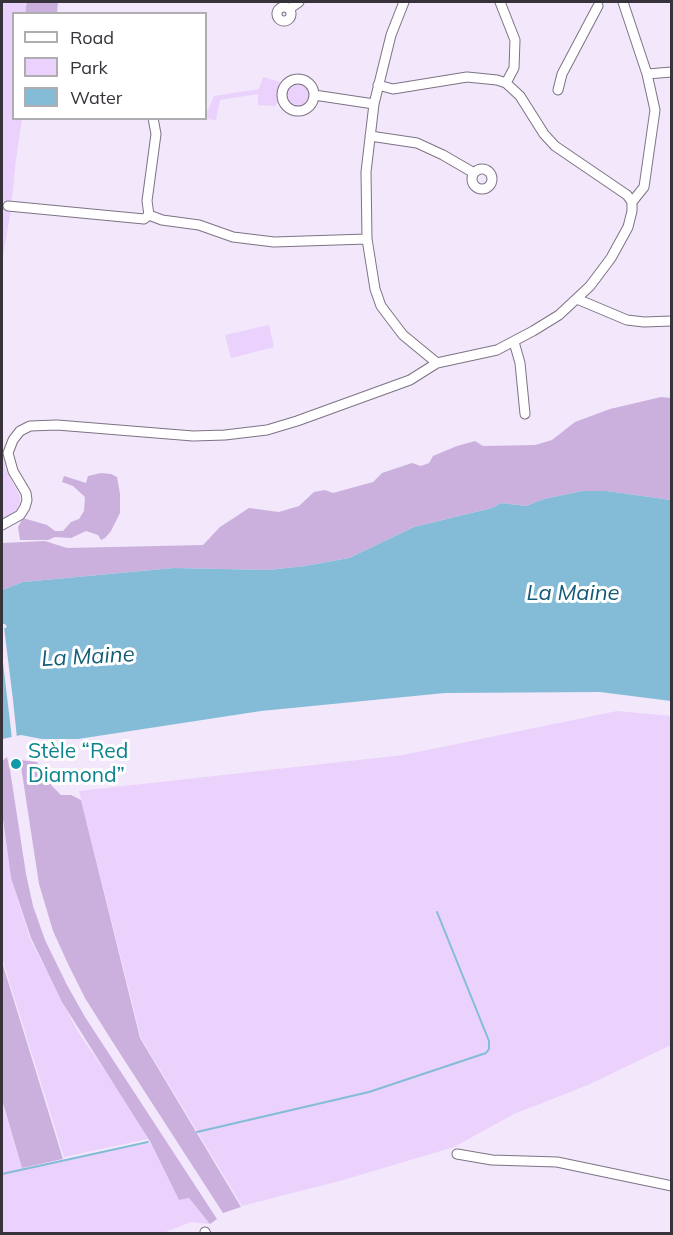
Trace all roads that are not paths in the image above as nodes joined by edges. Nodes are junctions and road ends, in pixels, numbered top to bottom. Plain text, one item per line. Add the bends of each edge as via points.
1 (299, 2) edge
2 (404, 2) edge
3 (500, 2) edge
4 (623, 2) edge
5 (598, 6) dead end
6 (289, 9) dead end
7 (672, 72) edge
8 (647, 74) junction
9 (506, 84) junction
10 (378, 85) junction
11 (558, 90) dead end
12 (314, 95) dead end
13 (374, 104) junction
14 (153, 120) edge
15 (370, 136) junction
16 (474, 173) dead end
17 (632, 202) junction
18 (8, 206) dead end
19 (149, 215) junction
20 (368, 239) junction
21 (577, 299) junction
22 (672, 321) edge
23 (514, 342) junction
24 (437, 363) junction
25 (525, 414) dead end
26 (2, 437) edge
27 (10, 445) junction
28 (2, 525) edge
29 (457, 1154) dead end
30 (672, 1186) edge

1 - 6 street
2 - 10 street
3 - 9 street via 515,40 514,68
4 - 8 street
5 - 11 street via 562,74
7 - 8 street
8 - 17 street via 655,110 644,187
9 - 10 street via 484,77 467,77 393,89
9 - 17 street via 520,96 555,146
10 - 13 street
12 - 13 street
13 - 15 street
14 - 19 street via 156,134 147,201
15 - 16 street via 417,143
15 - 20 street via 366,172
17 - 21 street via 628,227 611,258
18 - 19 street via 144,219
19 - 20 street via 233,237 274,242
20 - 24 street via 381,306 403,335
21 - 22 street via 627,320
21 - 23 street via 559,315
23 - 24 street via 483,354
23 - 25 street
24 - 27 street via 410,380 267,430 193,436 38,425 20,431
26 - 27 street
27 - 28 street via 9,460 27,500 20,515
29 - 30 street via 492,1160 557,1162

